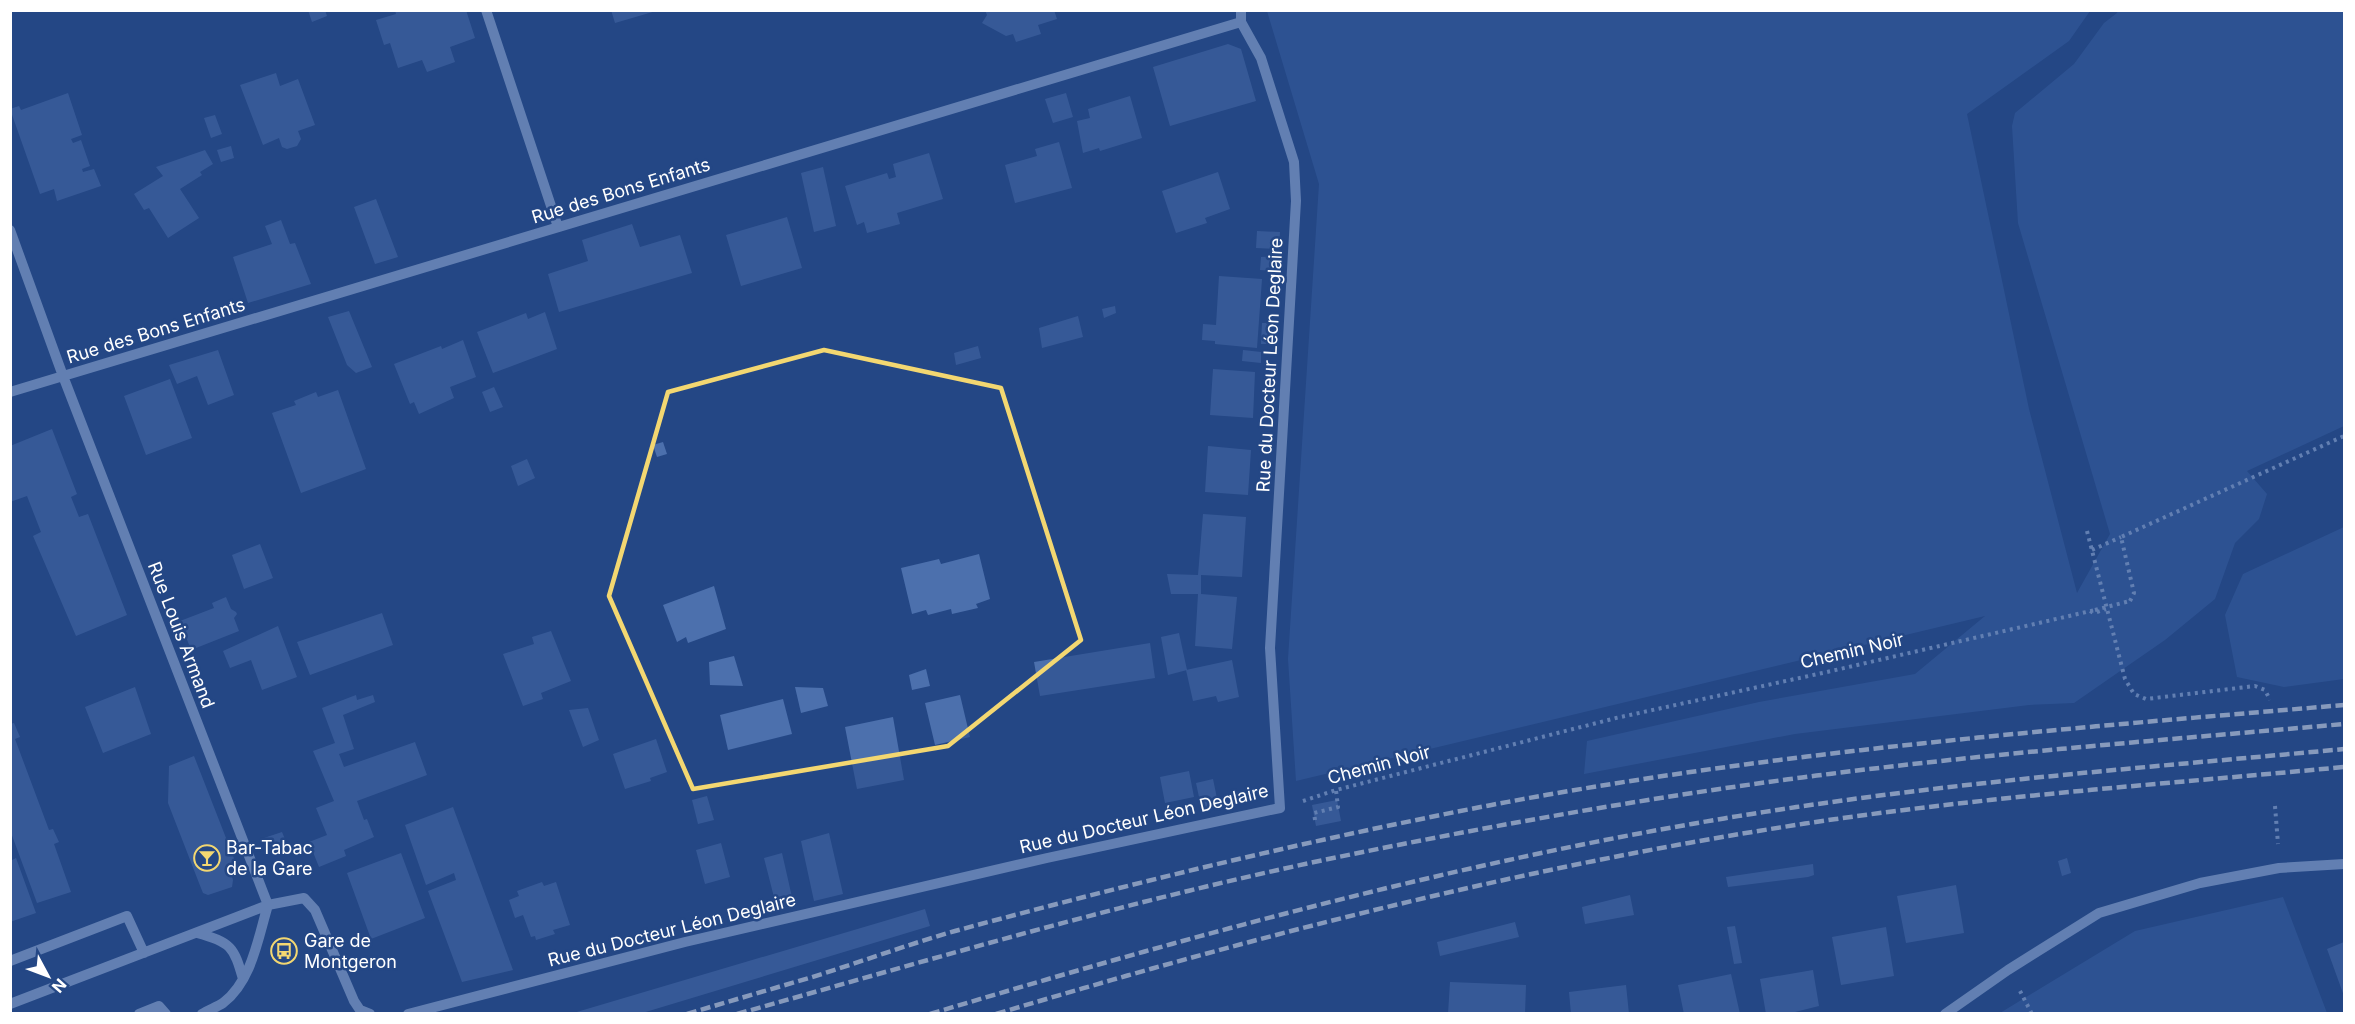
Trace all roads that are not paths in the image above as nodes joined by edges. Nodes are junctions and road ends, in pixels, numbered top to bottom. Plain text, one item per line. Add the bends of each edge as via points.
1 (486, 10) edge
2 (1241, 16) edge
3 (558, 227) junction
4 (10, 230) edge
5 (63, 376) junction
6 (10, 392) edge
7 (2344, 864) edge
8 (268, 905) junction
9 (197, 933) junction
10 (144, 953) junction
11 (10, 961) edge
12 (243, 980) junction
13 (10, 1004) edge
14 (139, 1014) edge
15 (166, 1014) edge
16 (202, 1014) edge
17 (370, 1014) edge
18 (408, 1014) edge
19 (1945, 1014) edge

1 - 3 street
2 - 3 street, Rue des Bons Enfants
2 - 18 street, Rue du Docteur Léon Deglaire via 1261,58 1294,162 1296,201 1270,648 1280,808 708,937
3 - 5 street, Rue des Bons Enfants
4 - 5 street, Rue Louis Armand
5 - 6 street, Rue des Bons Enfants
5 - 8 street, Rue Louis Armand
7 - 19 street via 2279,868 2200,883 2099,913
8 - 9 street
8 - 12 street
8 - 17 street via 304,898 315,910 354,1002
9 - 10 street
9 - 12 street via 221,939 236,954
10 - 11 street via 128,916
10 - 13 street
12 - 16 street via 223,1003
14 - 15 street via 159,1006

